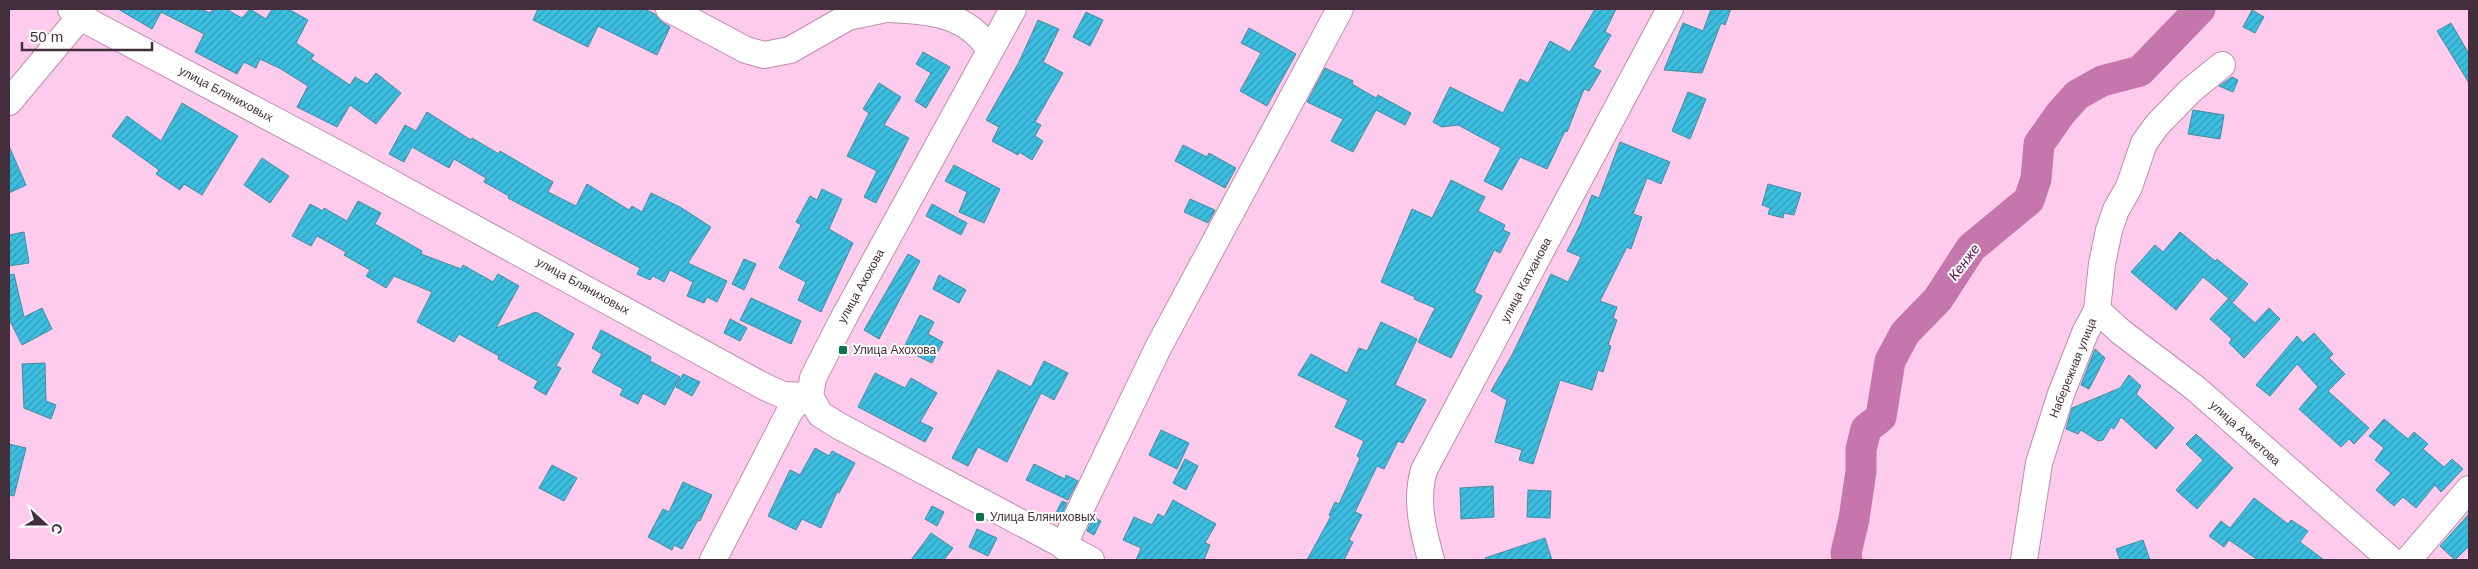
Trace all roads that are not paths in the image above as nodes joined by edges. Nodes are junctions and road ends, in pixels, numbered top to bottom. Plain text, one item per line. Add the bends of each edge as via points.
1 (669, 9) edge
2 (886, 9) edge
3 (1013, 9) edge
4 (1340, 9) edge
5 (1670, 9) edge
6 (75, 13) edge
7 (990, 50) junction
8 (2222, 65) dead end
9 (9, 102) edge
10 (2097, 310) junction
11 (810, 396) junction
12 (2469, 489) edge
13 (1064, 547) junction
14 (2418, 557) edge
15 (713, 560) edge
16 (1091, 560) edge
17 (1431, 560) edge
18 (2024, 560) edge
19 (2390, 560) edge

1 - 2 street via 746,50 764,55 790,50 848,17
2 - 7 street via 916,11 962,22 976,30
3 - 7 street, улица Ахохова
4 - 13 street via 1158,348
5 - 17 street, улица Катханова via 1424,470 1419,510
6 - 9 street
6 - 11 street, улица Бляниховых via 766,387 783,394
7 - 11 street, улица Ахохова via 842,321 813,378
8 - 10 street, Набережная улица via 2190,91 2144,143 2130,187 2109,230
10 - 18 street, Набережная улица via 2081,342 2048,431 2034,488
10 - 19 street, улица Ахметова via 2195,388
11 - 13 street via 820,414 839,426
11 - 15 street via 790,411
12 - 14 street
13 - 16 street

